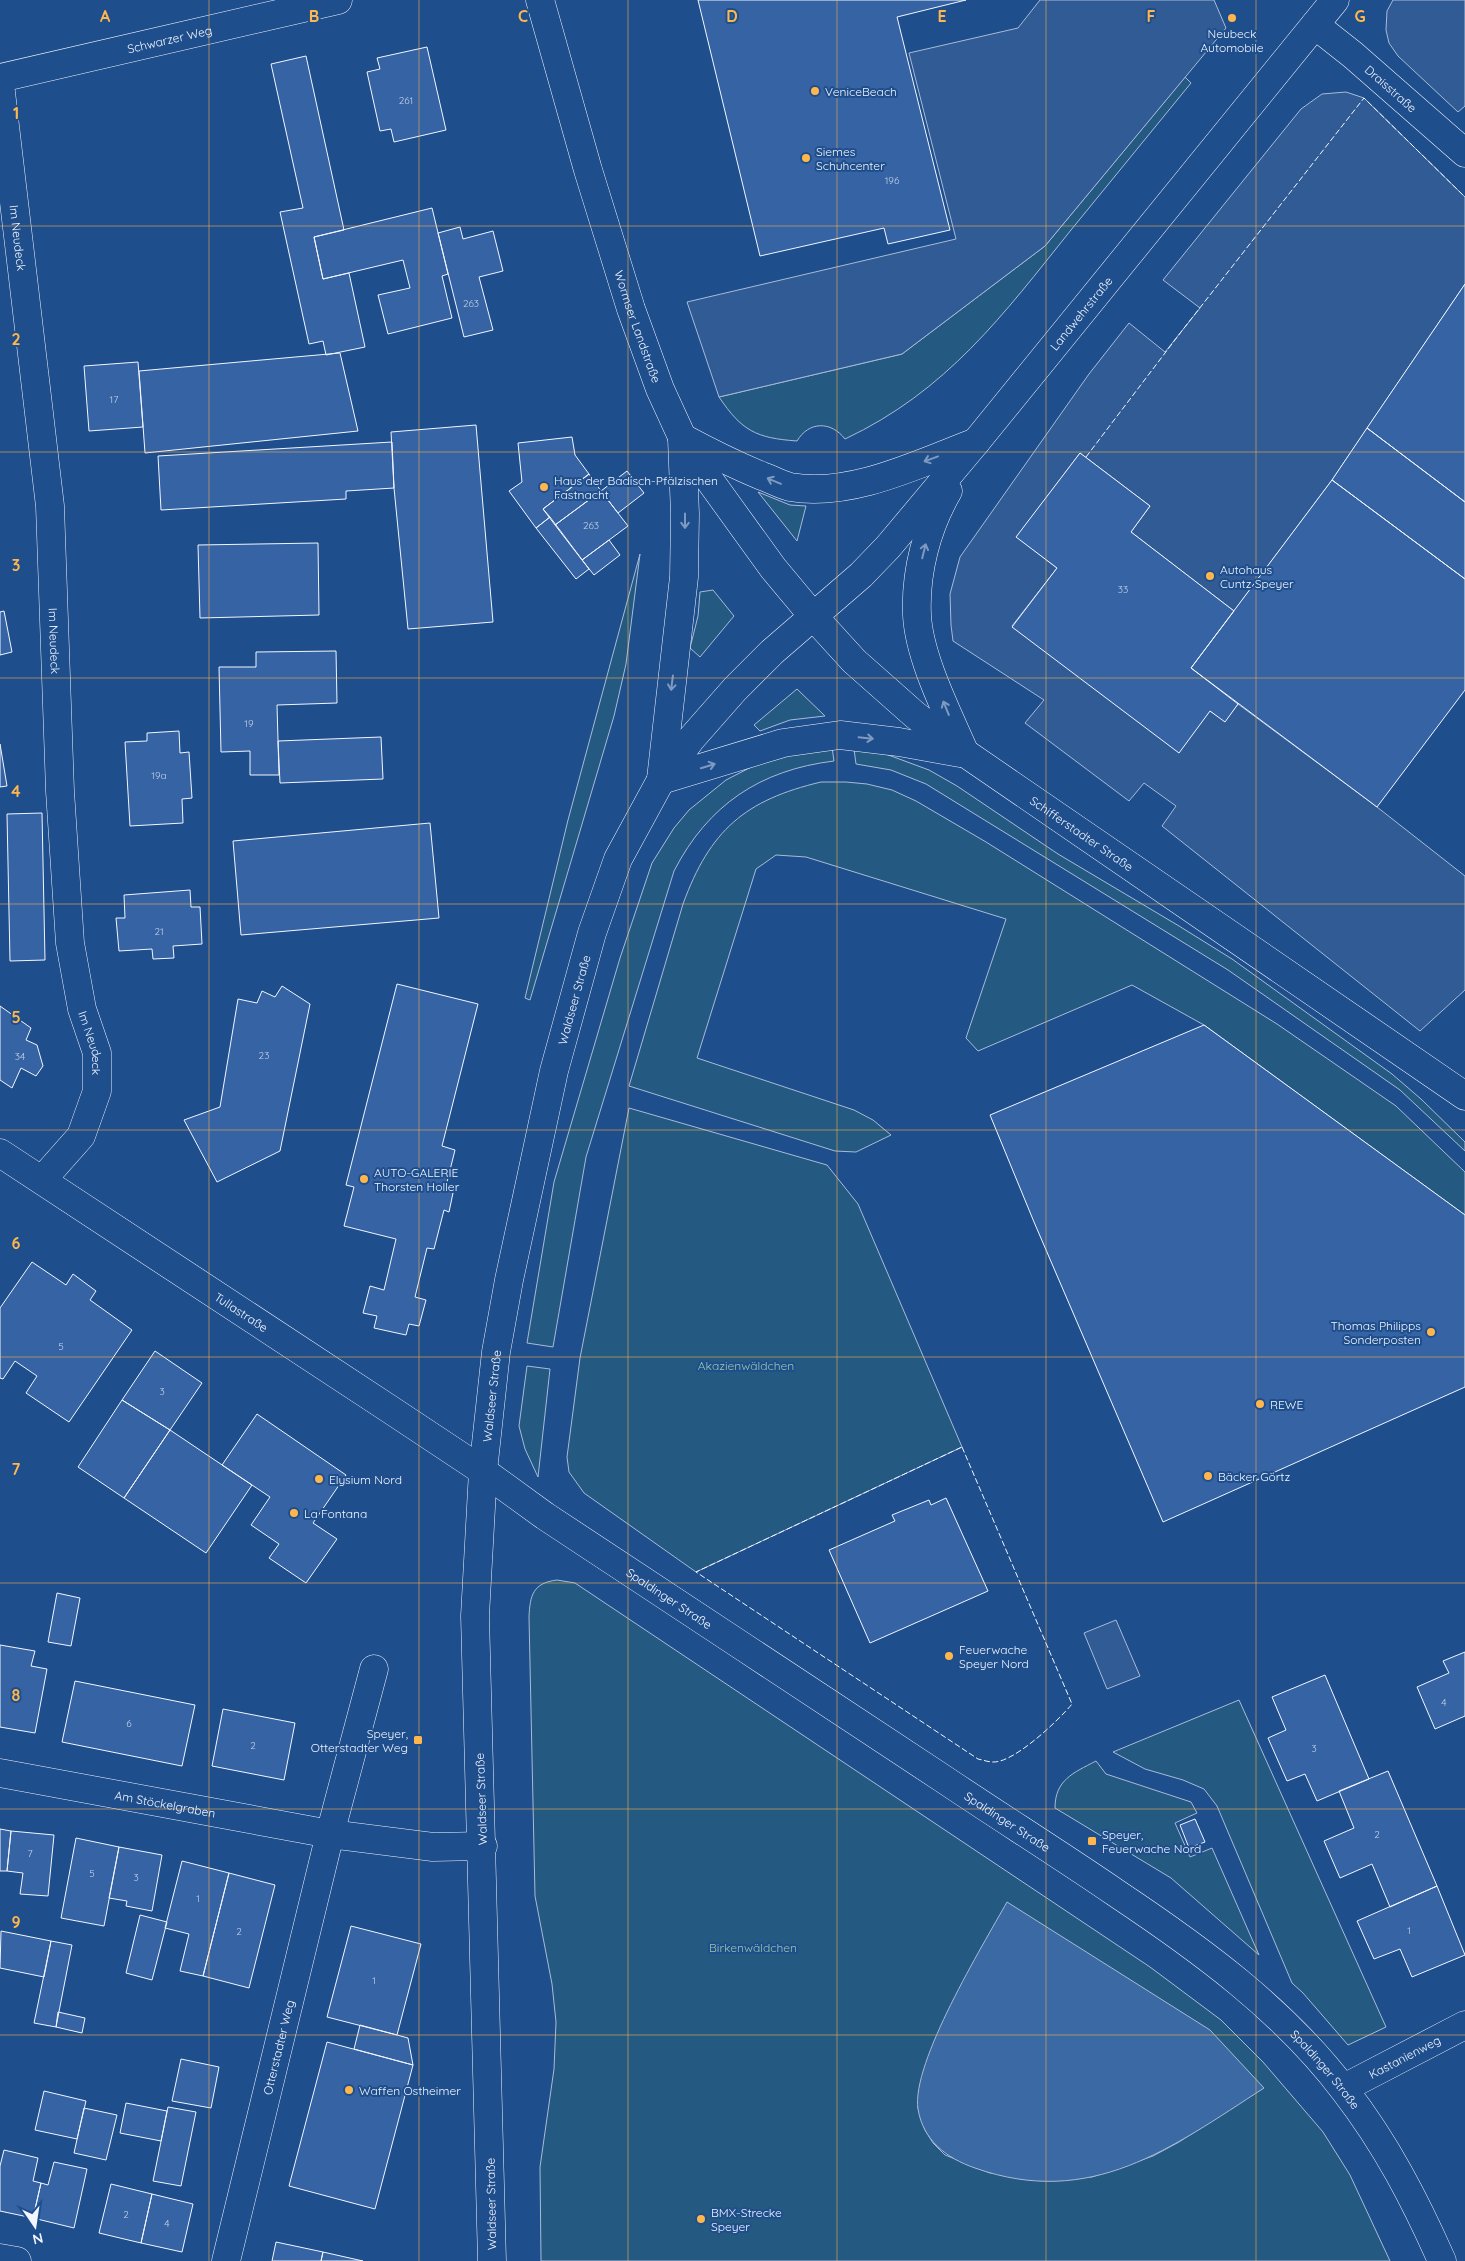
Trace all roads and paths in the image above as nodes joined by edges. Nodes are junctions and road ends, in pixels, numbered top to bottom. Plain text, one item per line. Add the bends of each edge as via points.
1 (338, 0) edge
2 (540, 0) edge
3 (1335, 0) edge
4 (1315, 25) junction
5 (0, 78) edge
6 (0, 84) edge
7 (1465, 153) edge
8 (682, 437) junction
9 (976, 442) junction
10 (813, 616) junction
11 (964, 754) junction
12 (661, 780) junction
13 (1368, 1030) junction
14 (1465, 1096) edge
15 (1465, 1112) edge
16 (0, 1153) edge
17 (42, 1180) junction
18 (483, 1471) junction
19 (374, 1669) dead end
20 (0, 1774) edge
21 (330, 1834) junction
22 (483, 1846) junction
23 (1465, 2025) edge
24 (1344, 2088) junction
25 (0, 2258) edge
26 (17, 2261) edge
27 (226, 2261) edge
28 (492, 2261) edge
29 (1442, 2261) edge

1 - 5 main road, Schwarzer Weg
2 - 8 main road, Wormser Landstraße via 628,300 660,389
3 - 4 main road, Landwehrstraße
4 - 7 main road, Draisstraße
4 - 9 main road, Landwehrstraße
6 - 17 main road, Im Neudeck via 50,506 60,791 70,942 82,1010 96,1053 97,1091 80,1136
9 -> 8 main road via 880,478 843,487 816,489 788,487 730,463
8 - 10 main road, Wormser Landstraße via 773,568
8 -> 12 main road via 684,577
9 - 10 main road, Landwehrstraße via 888,547
11 -> 9 main road via 925,653 917,616 924,550 940,505
10 - 11 main road, Schifferstadter Straße via 854,661
10 - 12 main road, Waldseer Straße via 735,689 691,739
12 -> 11 main road via 783,743 840,735
11 - 13 main road, Schifferstadter Straße
12 - 18 main road, Waldseer Straße via 618,859 592,933 554,1071 507,1289 496,1352
13 - 14 main road, Schifferstadter Straße
13 - 15 main road, Schifferstadter Straße
16 - 17 main road, Tullastraße
17 - 18 main road, Tullastraße
18 - 22 main road, Waldseer Straße via 475,1616
18 - 24 main road, Spaldinger Straße via 544,1516 1160,1923 1260,2000 1300,2038
19 - 21 main road, Otterstadter Weg
20 - 21 main road, Am Stöckelgraben
21 - 22 main road via 433,1847
21 - 27 main road, Otterstadter Weg
22 - 28 main road, Waldseer Straße
23 - 24 main road, Kastanienweg
24 - 29 main road, Spaldinger Straße via 1414,2198
25 - 26 main road

